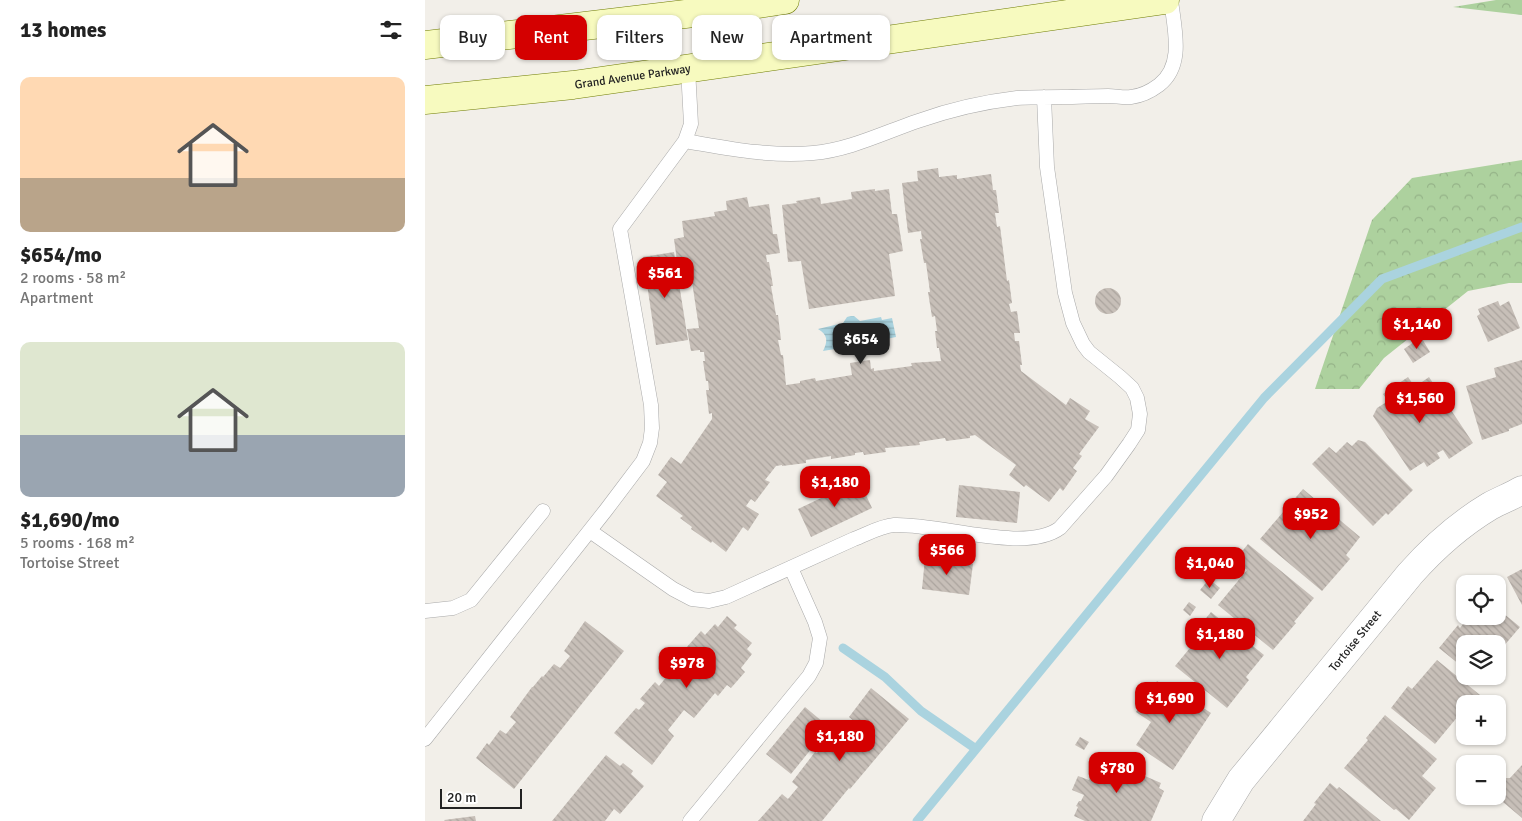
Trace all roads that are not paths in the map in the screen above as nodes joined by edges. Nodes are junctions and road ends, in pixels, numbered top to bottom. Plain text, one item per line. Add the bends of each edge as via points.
1 (785, 0) edge
2 (1165, 0) edge
3 (1171, 0) edge
4 (425, 45) edge
5 (688, 69) junction
6 (1044, 98) junction
7 (425, 100) edge
8 (685, 141) junction
9 (1522, 490) edge
10 (543, 511) dead end
11 (590, 531) junction
12 (791, 568) junction
13 (425, 611) edge
14 (425, 739) edge
15 (691, 821) edge
16 (1216, 821) edge

1 - 4 main road
2 - 5 main road, Grand Avenue Parkway
3 - 6 lane via 1176,56 1172,68 1158,85 1133,97
5 - 7 main road, Grand Avenue Parkway
5 - 8 lane via 691,124
6 - 8 lane via 981,103 920,120 847,147 814,153 761,153
6 - 12 lane via 1047,168 1071,315 1089,352 1132,388 1140,414 1138,430 1106,476 1053,533 1018,539 893,525
8 - 11 lane via 620,230 653,428 643,461
9 - 16 street, Tortoise Street via 1457,529 1414,569 1241,780
10 - 13 lane via 471,600 453,608
11 - 12 lane via 692,599 709,601 727,597
11 - 14 lane
12 - 15 lane via 820,638 816,662 809,676

